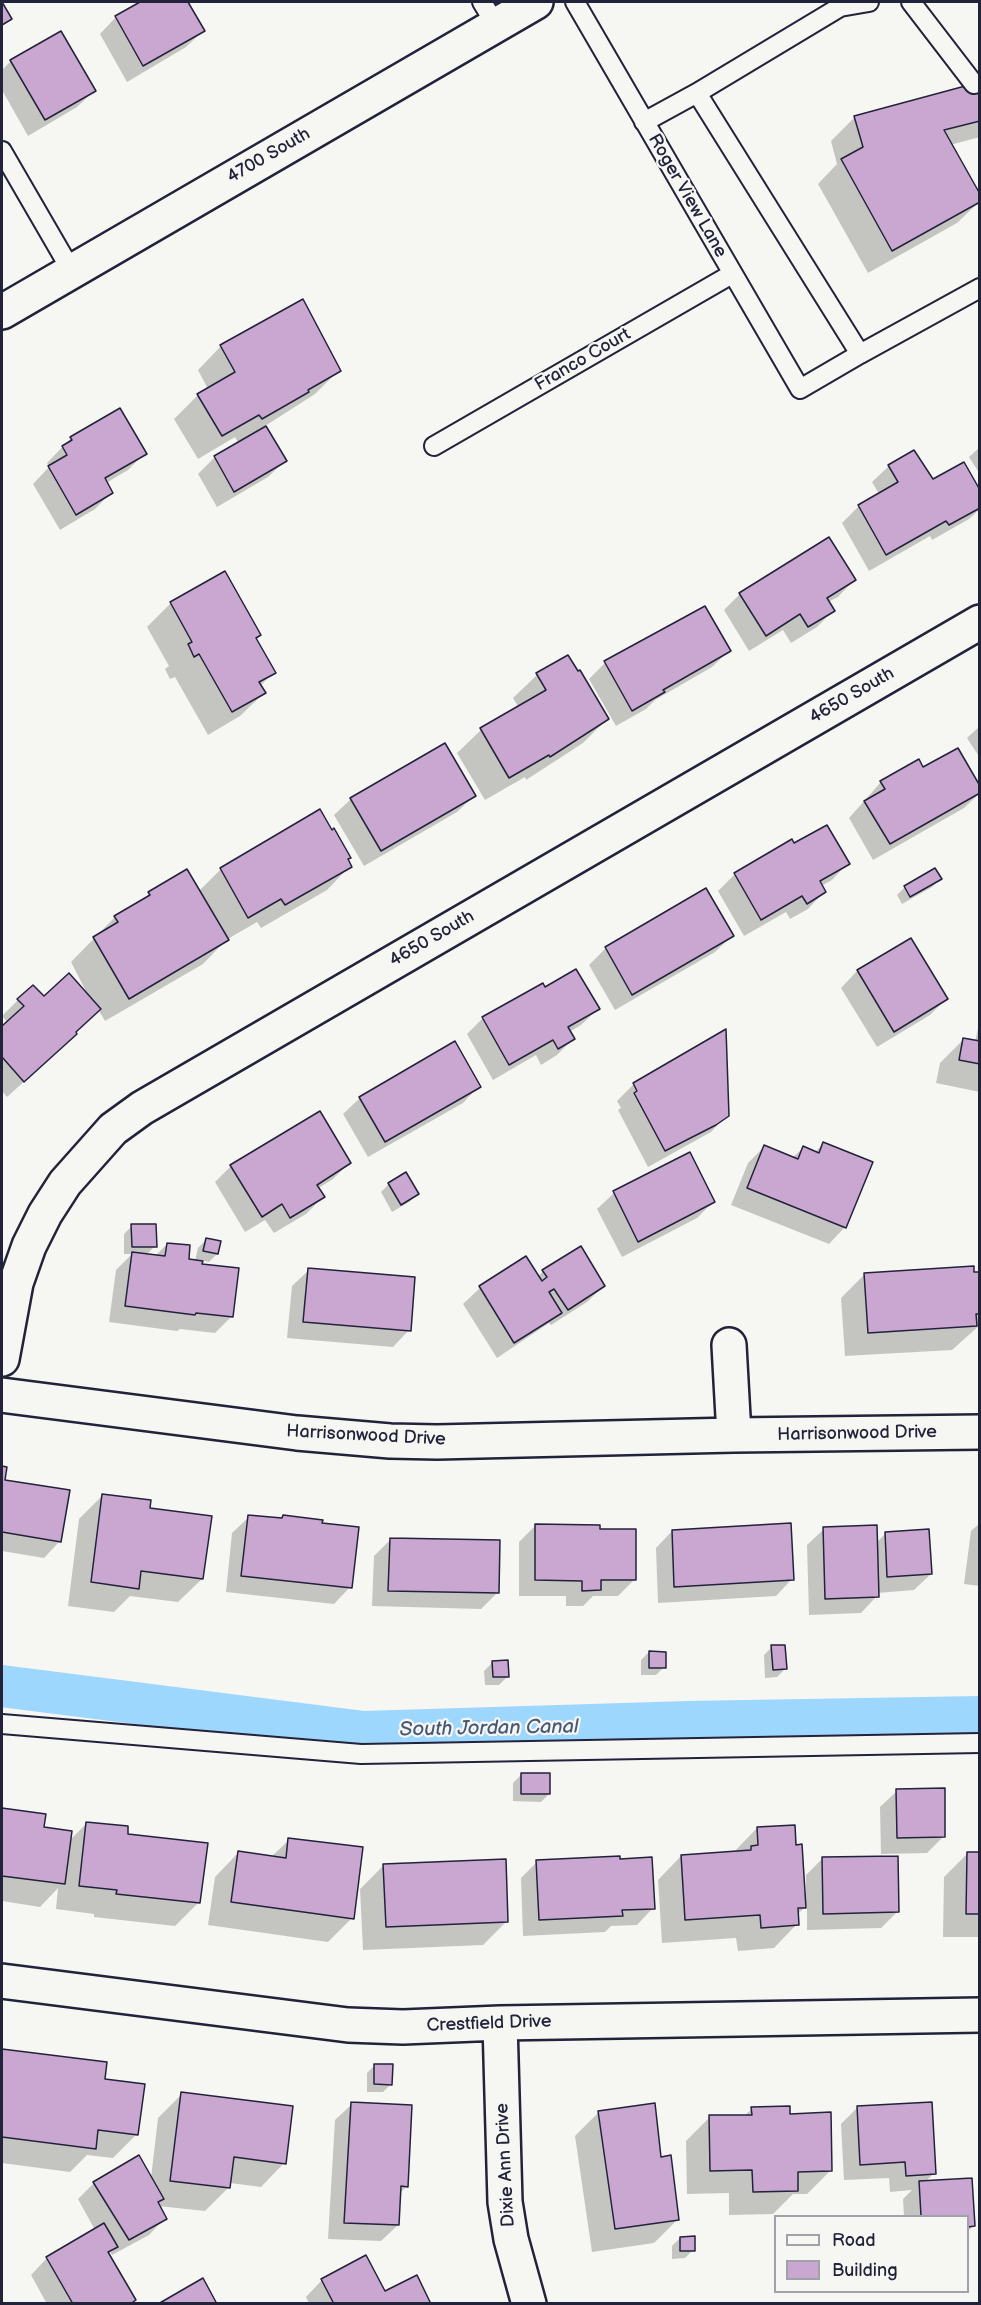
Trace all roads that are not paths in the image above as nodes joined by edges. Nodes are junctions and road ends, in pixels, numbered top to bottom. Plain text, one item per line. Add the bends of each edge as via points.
1 (536, 2) edge
2 (576, 2) edge
3 (869, 2) edge
4 (911, 2) edge
5 (489, 13) edge
6 (974, 84) dead end
7 (697, 93) junction
8 (644, 122) junction
9 (2, 152) edge
10 (71, 270) junction
11 (732, 274) junction
12 (980, 288) edge
13 (2, 312) edge
14 (860, 354) junction
15 (435, 446) dead end
16 (980, 622) edge
17 (729, 1345) dead end
18 (2, 1359) edge
19 (2, 1395) edge
20 (980, 1432) edge
21 (734, 1435) junction
22 (2, 1724) edge
23 (980, 1743) edge
24 (2, 1981) edge
25 (980, 2016) edge
26 (500, 2023) junction
27 (529, 2304) edge

1 - 5 street, 4700 South
2 - 8 lane, Roger View Lane
3 - 7 lane via 840,7
4 - 6 lane
5 - 10 street, 4700 South
7 - 8 lane
7 - 14 lane
8 - 11 lane, Roger View Lane
9 - 10 lane
10 - 13 street, 4700 South
11 - 14 lane, Roger View Lane via 800,389
11 - 15 lane, Franco Court
12 - 14 lane
16 - 18 street, 4650 South via 142,1108 113,1129 65,1183 29,1246 16,1283
17 - 21 street
19 - 21 street, Harrisonwood Drive via 297,1433 390,1441
20 - 21 street, Harrisonwood Drive
22 - 23 lane via 361,1754
24 - 26 street, Crestfield Drive via 348,2025
25 - 26 street, Crestfield Drive
26 - 27 street, Dixie Ann Drive via 505,2202

